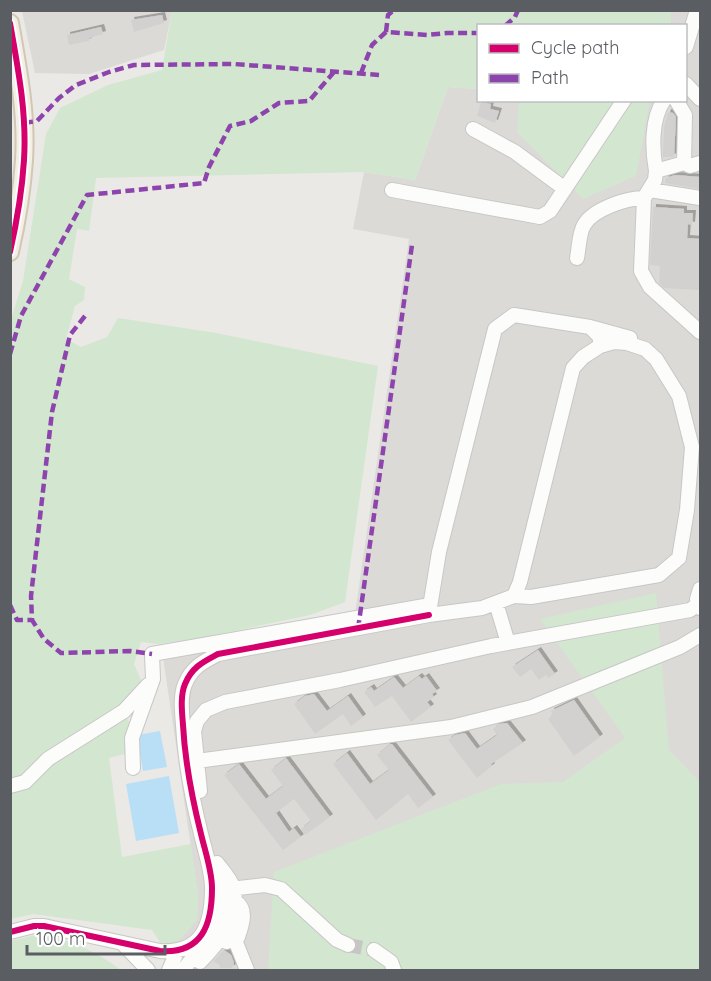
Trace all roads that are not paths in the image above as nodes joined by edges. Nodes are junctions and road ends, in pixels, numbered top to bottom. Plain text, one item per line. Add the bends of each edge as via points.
1 (697, 10) edge
2 (10, 23) edge
3 (687, 42) edge
4 (10, 69) edge
5 (687, 85) edge
6 (700, 99) edge
7 (623, 102) edge
8 (663, 102) edge
9 (677, 102) edge
10 (473, 129) dead end
11 (684, 163) junction
12 (700, 163) edge
13 (656, 171) junction
14 (565, 189) junction
15 (392, 190) dead end
16 (647, 194) junction
17 (700, 198) edge
18 (10, 217) edge
19 (10, 252) edge
20 (577, 258) dead end
21 (590, 327) junction
22 (700, 332) edge
23 (600, 345) junction
24 (645, 349) junction
25 (700, 590) edge
26 (514, 596) junction
27 (496, 603) junction
28 (699, 606) edge
29 (430, 610) junction
30 (700, 635) edge
31 (508, 643) junction
32 (153, 679) junction
33 (197, 761) junction
34 (133, 768) dead end
35 (10, 786) edge
36 (230, 893) junction
37 (11, 932) edge
38 (218, 935) junction
39 (235, 940) junction
40 (122, 943) junction
41 (348, 945) tunnel mouth
42 (374, 950) tunnel mouth
43 (177, 952) junction
44 (148, 970) edge
45 (169, 970) edge
46 (183, 970) edge
47 (192, 970) edge
48 (247, 970) edge
49 (394, 970) edge

1 - 3 street
2 - 19 main road via 21,85 24,159
4 - 18 main road via 16,116
5 - 6 street
7 - 14 street
8 - 13 street via 656,116
9 - 11 street via 685,115
10 - 14 street via 515,152
11 - 12 street
11 - 13 street
13 - 16 street
14 - 15 street via 550,211 540,217
16 - 17 street
16 - 20 street via 621,201 590,218 583,226
16 - 22 street via 641,271 644,279
21 - 23 street via 600,336
21 - 24 street via 631,338
21 - 29 street via 514,315 495,329 439,552
23 - 24 street via 627,343
23 - 26 street via 573,368
24 - 26 street via 656,359 679,396 692,447 679,558 659,574 531,597
25 - 28 street
26 - 27 street
27 - 29 street via 482,609
27 - 31 street
28 - 31 street
29 - 32 street via 152,654
29 - 43 street via 218,654 198,665 184,685 183,736 191,794 213,885 203,933 192,946
30 - 33 street via 680,648 532,707 451,727
31 - 33 street via 225,702 207,710 197,721
32 - 34 street via 132,738
32 - 35 street via 124,711 48,759 25,782
33 - 36 street via 199,787 217,863
36 - 38 street via 221,907
36 - 38 street via 229,923
36 - 39 street via 243,911
36 - 41 street via 265,885 281,889 337,940
37 - 40 street via 44,926
38 - 39 street via 227,942
38 - 46 street
38 - 47 street
39 - 48 street
40 - 43 street
40 - 44 street
42 - 49 street via 391,962
43 - 45 street

